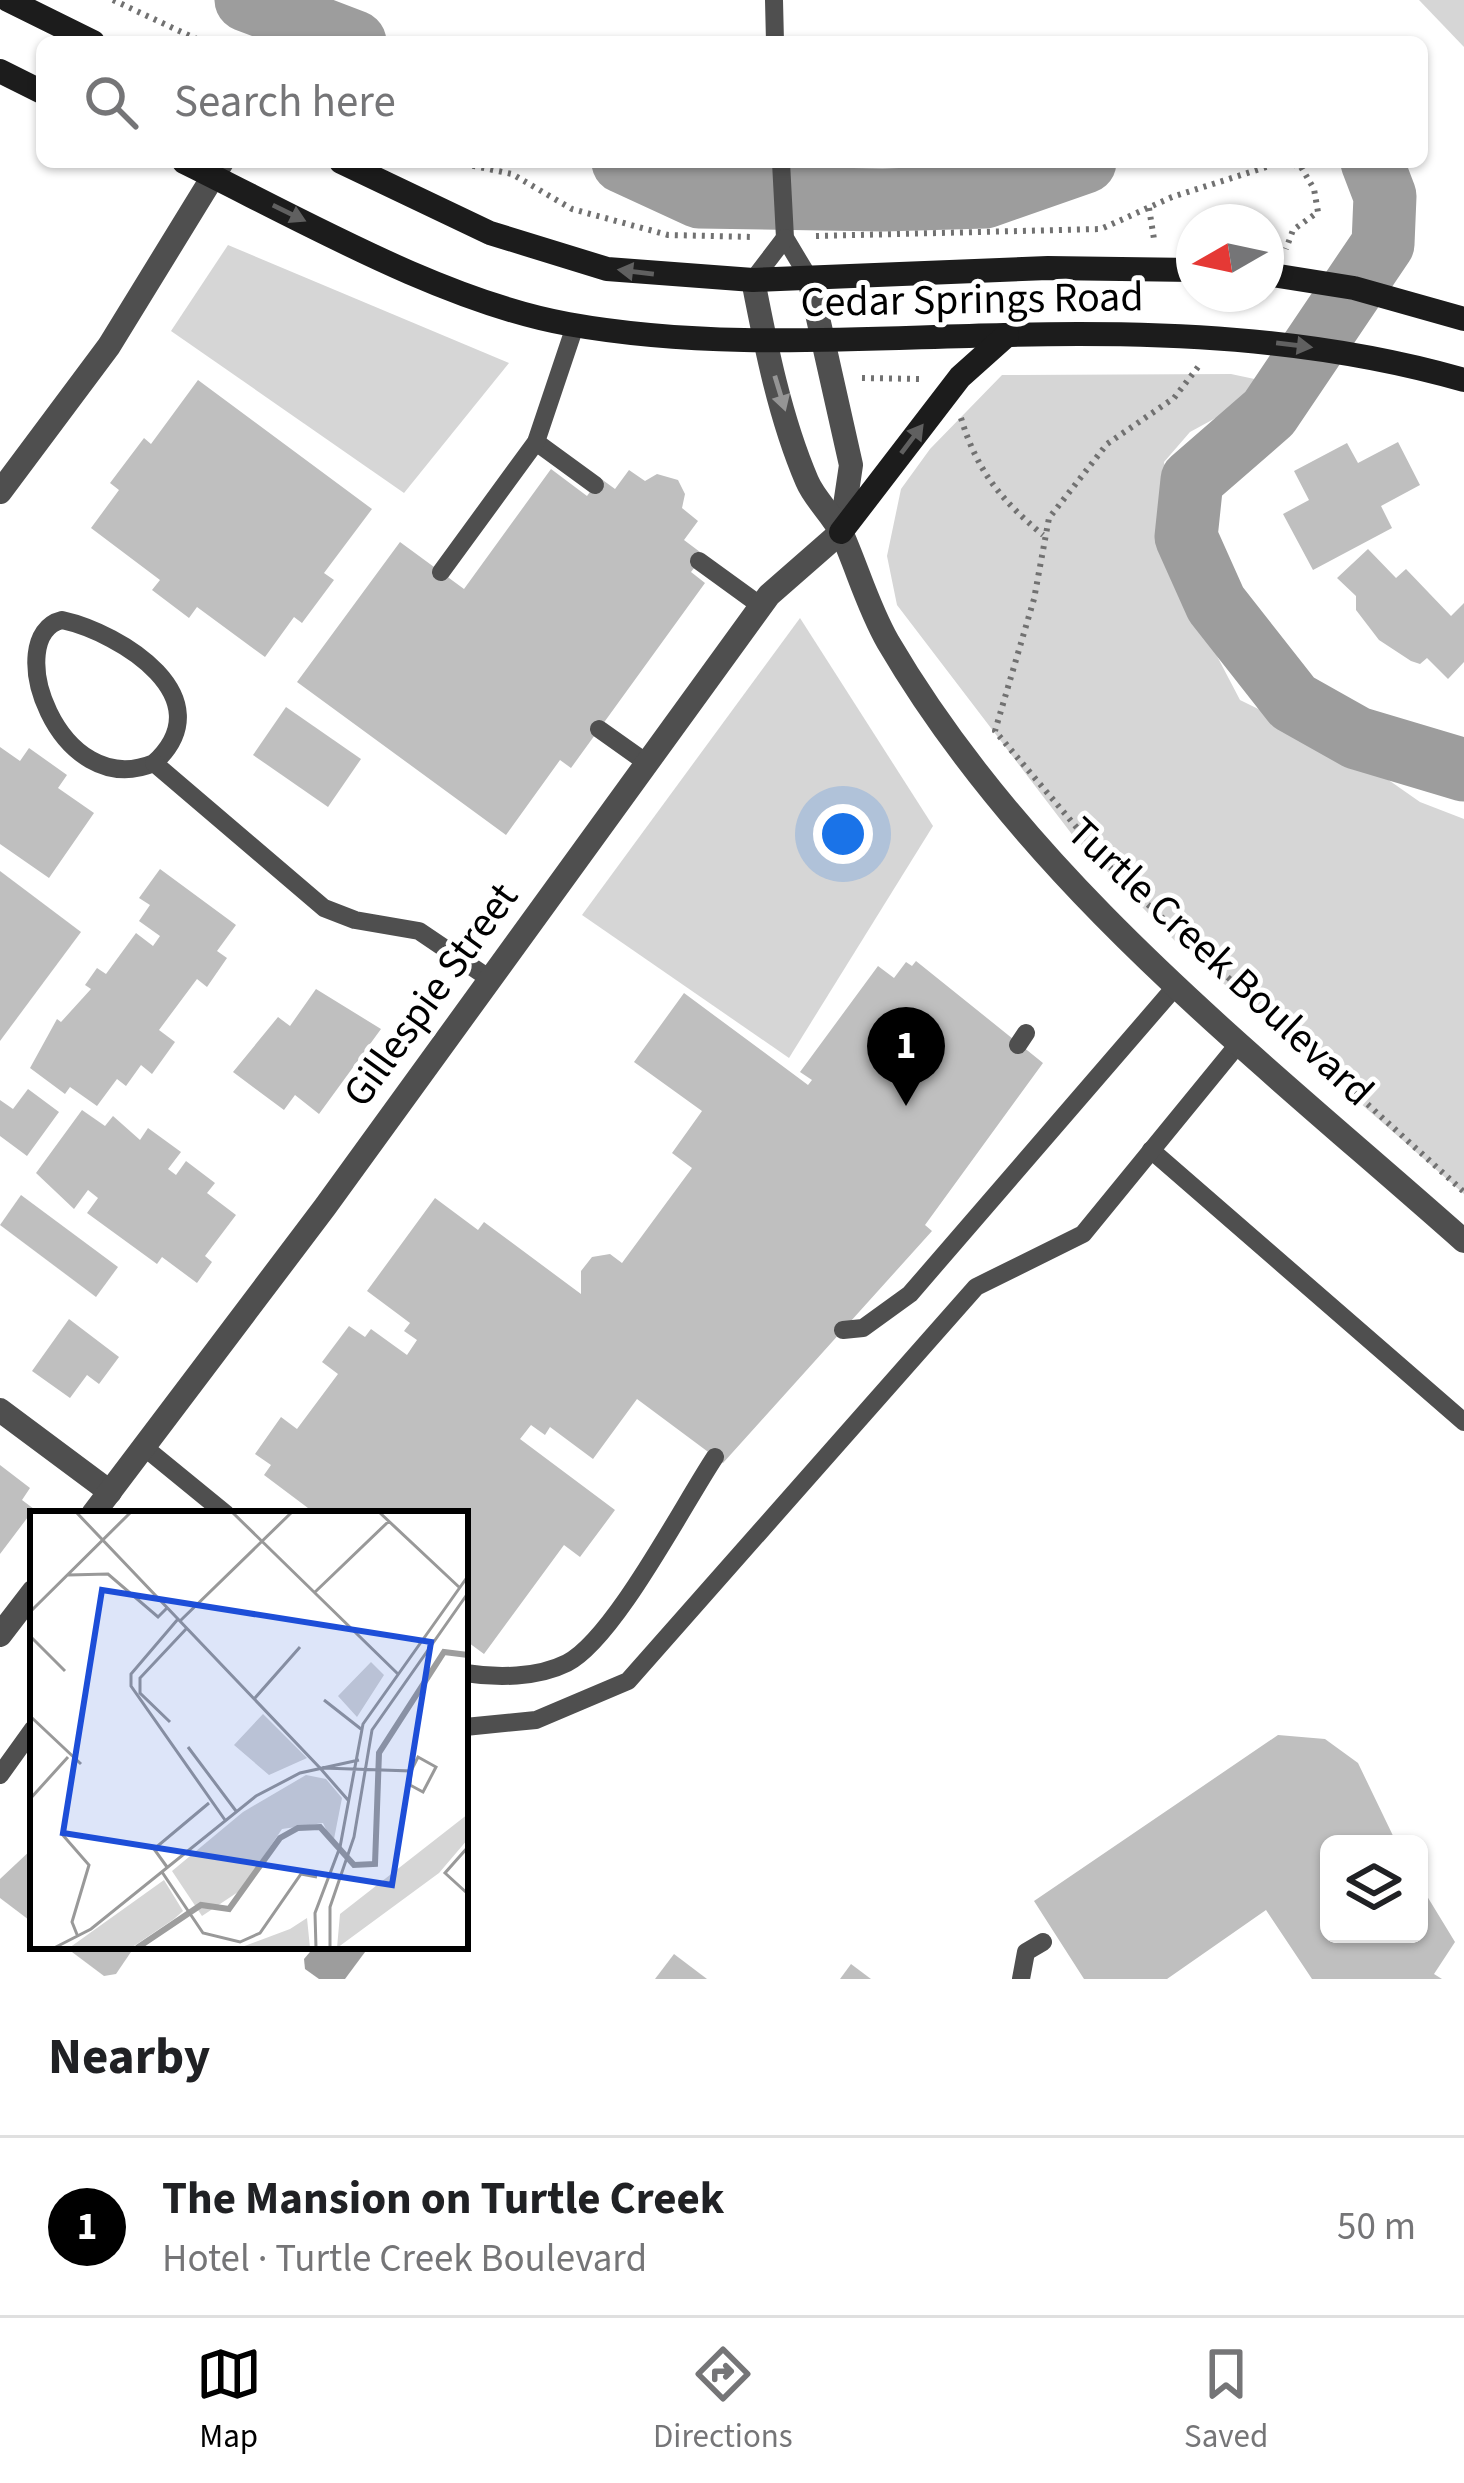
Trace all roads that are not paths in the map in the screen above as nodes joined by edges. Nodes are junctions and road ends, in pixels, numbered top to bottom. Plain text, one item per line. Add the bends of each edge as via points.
1 (8, 0) edge
2 (774, 0) edge
3 (81, 36) edge
4 (775, 36) edge
5 (0, 71) edge
6 (36, 89) edge
7 (354, 168) edge
8 (781, 168) edge
9 (218, 169) edge
10 (777, 237) junction
11 (1176, 270) edge
12 (1284, 277) edge
13 (809, 278) junction
14 (753, 280) junction
15 (1452, 316) edge
16 (575, 326) junction
17 (1007, 335) junction
18 (765, 342) junction
19 (823, 342) junction
20 (1464, 380) edge
21 (536, 442) junction
22 (595, 485) dead end
23 (0, 492) edge
24 (841, 532) junction
25 (699, 561) dead end
26 (441, 572) dead end
27 (761, 606) junction
28 (15, 650) dead end
29 (26, 713) dead end
30 (599, 729) dead end
31 (154, 763) junction
32 (647, 763) junction
33 (490, 979) junction
34 (1176, 986) junction
35 (1240, 1042) junction
36 (1151, 1150) junction
37 (1464, 1241) edge
38 (843, 1330) dead end
39 (0, 1410) edge
40 (1464, 1423) edge
41 (144, 1447) junction
42 (716, 1457) dead end
43 (105, 1506) edge
44 (222, 1511) edge
45 (30, 1596) edge
46 (0, 1635) edge
47 (468, 1673) edge
48 (468, 1727) edge
49 (30, 1733) edge
50 (0, 1775) edge
51 (1042, 1942) dead end
52 (1021, 1979) edge

1 - 3 main road
2 - 4 lane
5 - 6 main road
14 -> 7 main road via 572,261 490,233
8 - 10 lane
9 -> 16 main road via 454,288
9 - 23 street via 109,346
10 - 13 lane
10 - 14 lane
11 - 13 main road, Cedar Springs Road
12 - 15 main road
13 - 14 main road, Cedar Springs Road
13 - 19 street, Turtle Creek Boulevard
14 - 18 street, Turtle Creek Boulevard
16 - 18 main road
16 - 21 lane
17 - 19 main road, Cedar Springs Road
17 -> 20 main road, Cedar Springs Road via 1290,343
24 -> 17 main road via 960,377
18 - 19 main road, Cedar Springs Road
18 -> 24 street, Turtle Creek Boulevard via 808,484
19 - 24 street, Turtle Creek Boulevard via 851,465
21 - 22 lane
21 - 26 lane
24 - 27 street, Gillespie Street
24 - 34 street, Turtle Creek Boulevard via 890,644 945,723 1069,882
25 - 27 lane
27 - 32 street, Gillespie Street
28 - 31 lane via 33,628 62,620 130,645 174,701 174,736
29 - 31 lane via 82,760 118,770
30 - 32 lane
31 - 33 lane via 323,908 419,931
32 - 33 street, Gillespie Street
33 - 41 street, Gillespie Street
34 - 35 street, Turtle Creek Boulevard
34 - 38 lane via 910,1294 863,1328
35 - 36 lane
35 - 37 street, Turtle Creek Boulevard
36 - 40 lane
36 - 48 lane via 1083,1234 976,1287 628,1681 536,1720
39 - 43 street
41 - 43 street, Gillespie Street
41 - 44 lane
42 - 47 lane via 644,1575 571,1662 533,1673
45 - 46 street
49 - 50 lane
51 - 52 lane via 1026,1952

